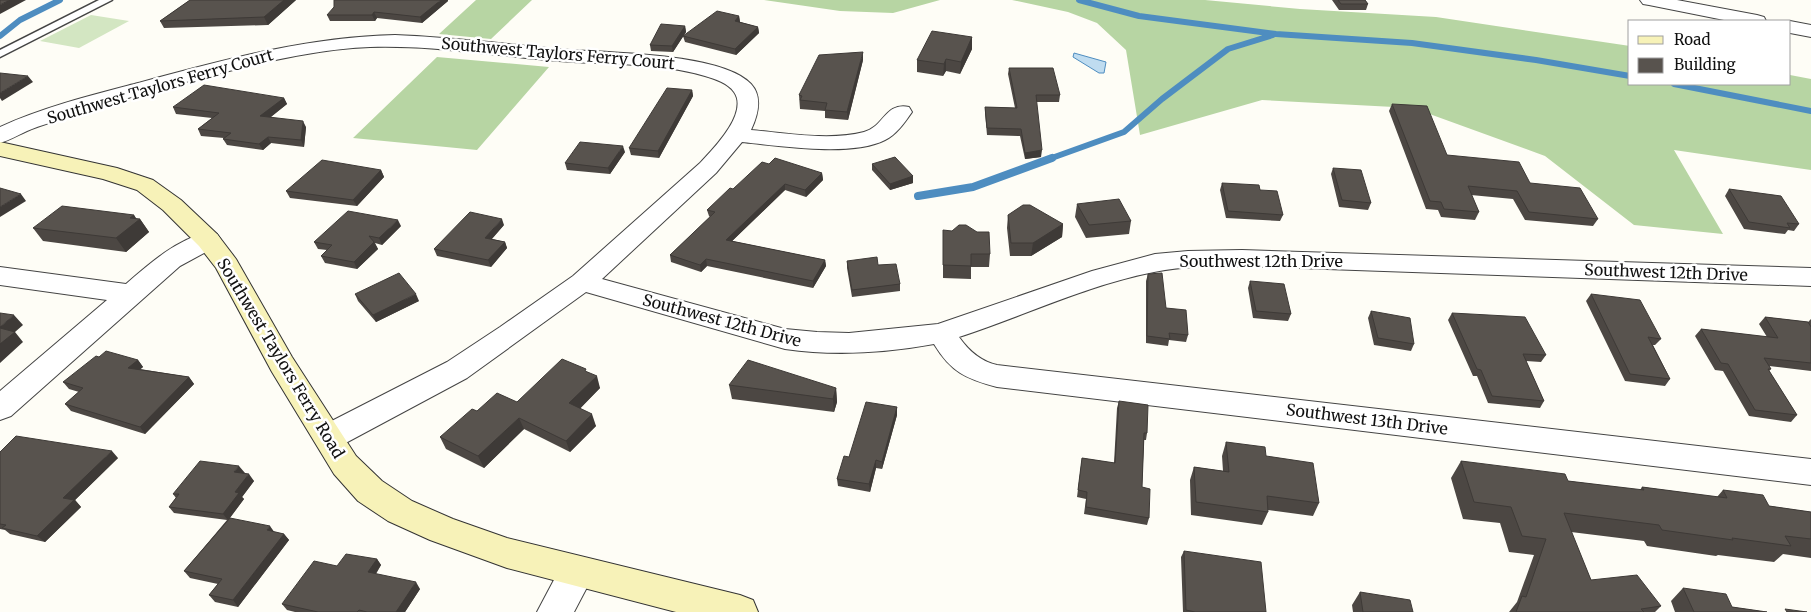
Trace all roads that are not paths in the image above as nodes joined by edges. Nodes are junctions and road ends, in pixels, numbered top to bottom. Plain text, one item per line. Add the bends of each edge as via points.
1 (108, 0) edge
2 (1649, 0) edge
3 (1752, 20) edge
4 (1791, 27) edge
5 (1811, 31) edge
6 (0, 54) edge
7 (901, 112) dead end
8 (737, 135) junction
9 (0, 136) edge
10 (0, 150) edge
11 (208, 240) junction
12 (0, 276) edge
13 (1811, 277) edge
14 (582, 282) junction
15 (131, 294) junction
16 (942, 333) junction
17 (0, 408) edge
18 (329, 437) junction
19 (1811, 472) edge
20 (577, 572) junction
21 (555, 612) edge
22 (740, 612) edge

1 - 6 lane
2 - 3 street
4 - 5 street
7 - 8 street via 877,135 857,140
8 - 9 street, Southwest Taylors Ferry Court via 749,102 744,89 725,76 670,62 408,41 343,44 263,55 98,100
8 - 14 street, Southwest Taylors Ferry Court via 708,168
10 - 11 street, Southwest Taylors Ferry Road via 89,167 145,185 172,205
11 - 15 street via 171,260
11 - 18 street, Southwest Taylors Ferry Road via 227,265 282,364
12 - 15 street
13 - 16 street, Southwest 12th Drive via 1190,258 1120,272
14 - 16 street, Southwest 12th Drive via 785,339 810,343 877,342
14 - 18 street, Southwest Taylors Ferry Court via 457,370
15 - 17 street
16 - 19 street, Southwest 13th Drive via 954,352 972,369 997,376
18 - 20 street, Southwest Taylors Ferry Road via 345,465 370,491 400,510 472,542
20 - 21 street
20 - 22 street, Southwest Taylors Ferry Road

